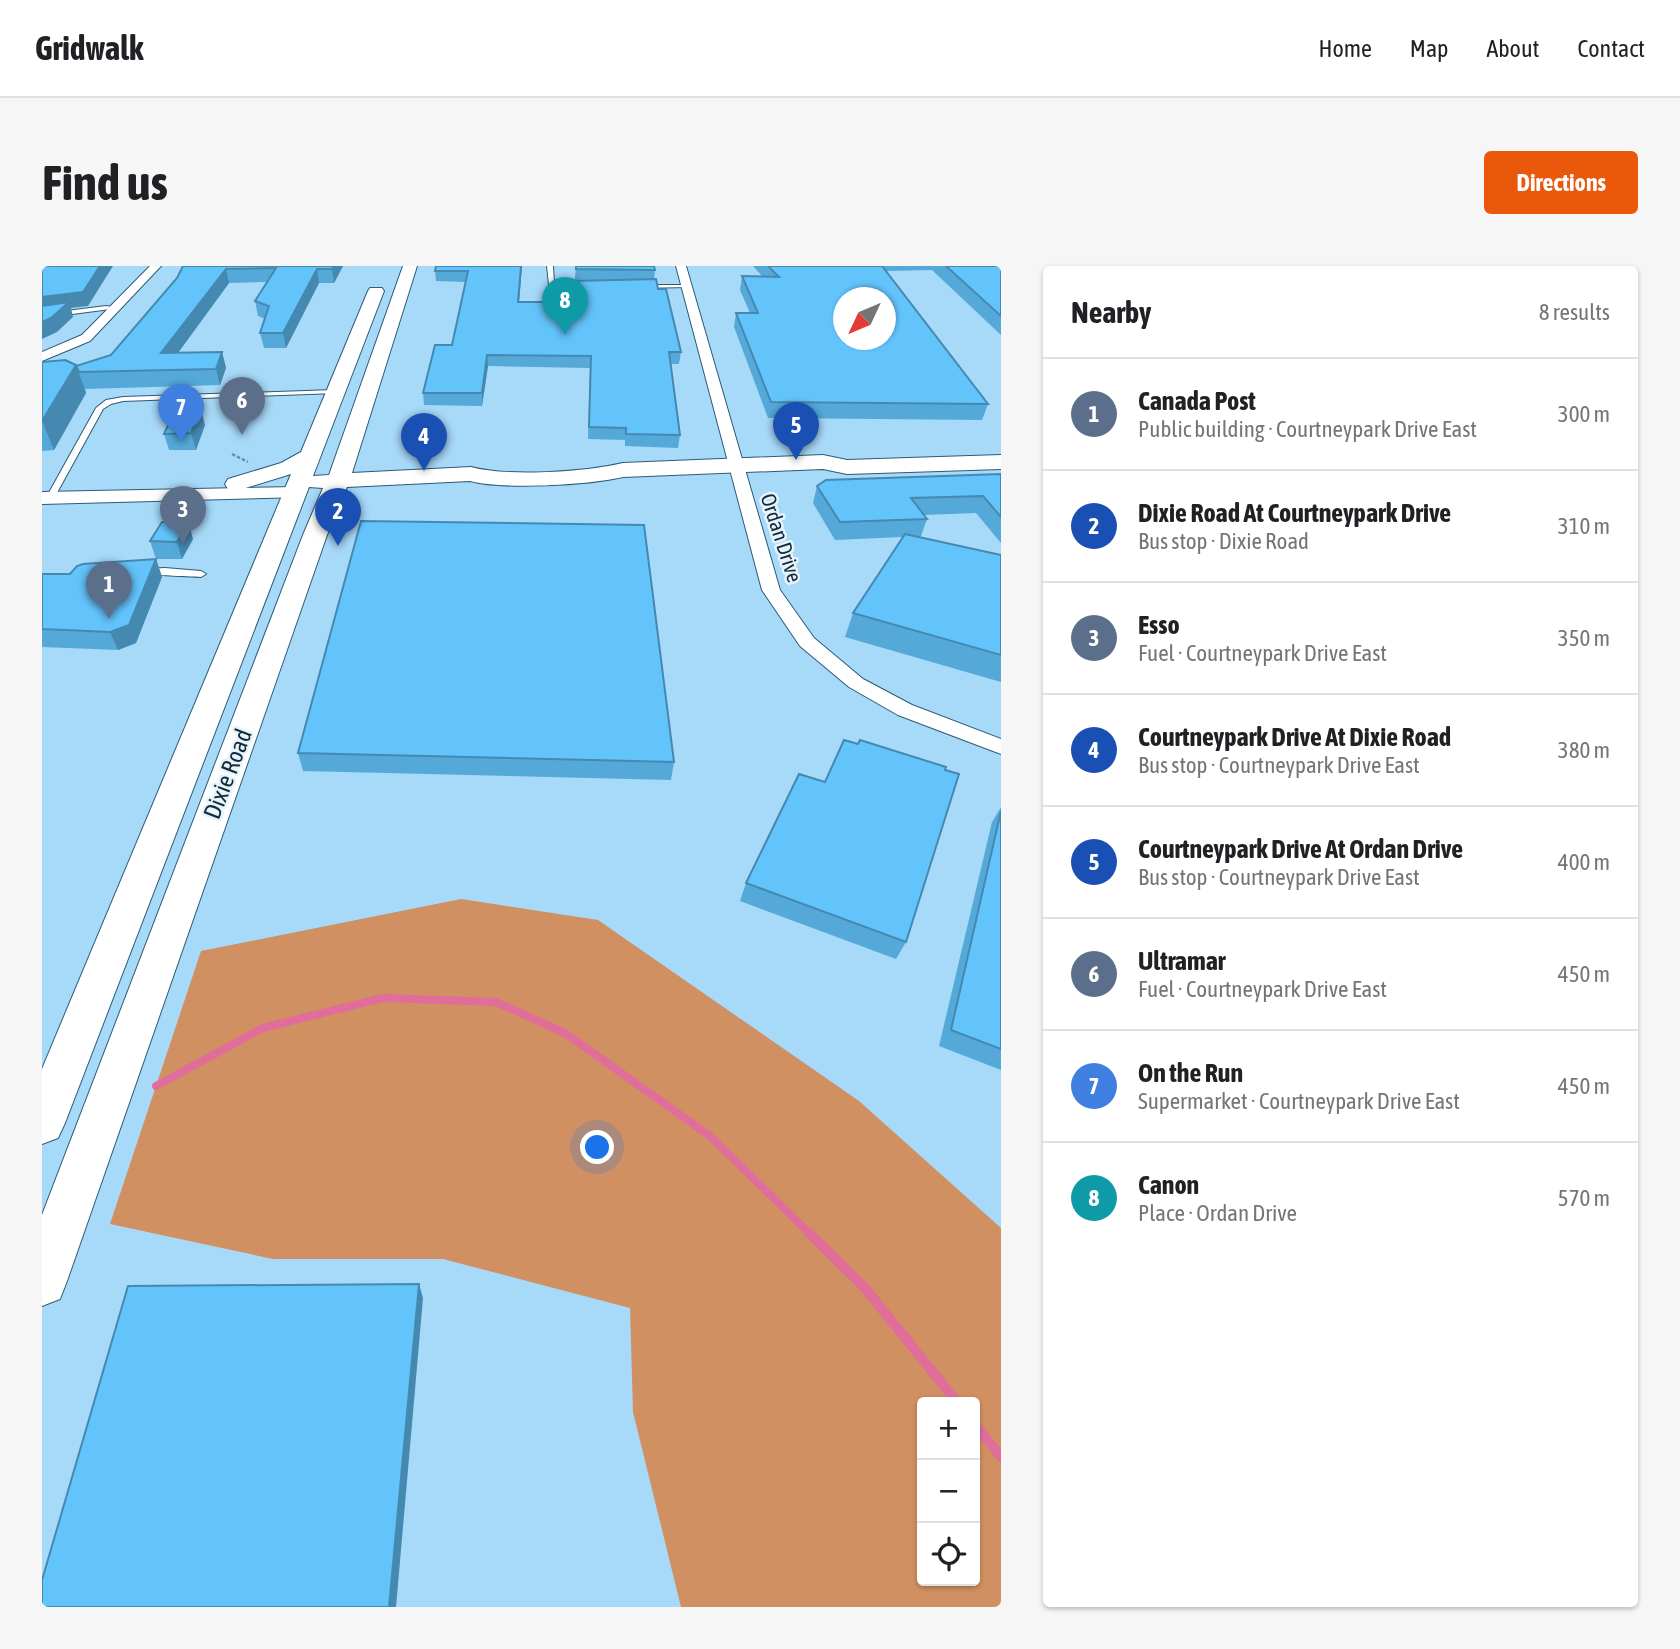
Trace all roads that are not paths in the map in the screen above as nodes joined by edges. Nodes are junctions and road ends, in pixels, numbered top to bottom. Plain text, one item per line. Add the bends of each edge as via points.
1 (156, 266) edge
2 (410, 266) edge
3 (550, 266) edge
4 (681, 266) edge
5 (654, 278) edge
6 (381, 279) dead end
7 (600, 287) edge
8 (627, 287) edge
9 (655, 287) junction
10 (687, 287) junction
11 (88, 308) junction
12 (115, 308) junction
13 (42, 309) edge
14 (42, 316) edge
15 (42, 357) edge
16 (335, 392) junction
17 (309, 456) junction
18 (345, 457) junction
19 (1001, 462) edge
20 (736, 472) junction
21 (395, 483) junction
22 (336, 486) junction
23 (237, 490) junction
24 (293, 497) junction
25 (46, 498) edge
26 (315, 535) junction
27 (127, 573) edge
28 (201, 574) dead end
29 (1001, 747) edge
30 (84, 1017) junction
31 (138, 1019) junction
32 (42, 1123) edge
33 (42, 1281) edge

1 - 12 street
2 - 18 main road, Dixie Road
3 - 7 lane via 551,284
4 - 10 street, Ordan Drive
5 - 9 lane
6 - 16 main road, Dixie Road
8 - 9 lane
9 - 10 lane
10 - 20 street, Ordan Drive
11 - 12 lane
11 - 13 lane
11 - 14 lane
12 - 15 street via 86,338
16 - 17 main road, Dixie Road
16 - 25 lane via 109,402 100,408
17 - 23 main road
17 - 24 main road, Dixie Road
18 - 21 main road via 360,474
18 - 22 main road, Dixie Road
19 - 20 main road via 846,467 833,474
20 - 21 main road via 624,480 602,475 489,479 471,485
20 - 29 street, Ordan Drive via 771,590 807,642 856,683 905,710
21 - 22 main road
21 - 26 main road via 352,502
22 - 24 main road
22 - 26 main road, Dixie Road
23 - 24 street
23 - 24 main road via 273,504
23 - 25 street via 191,498 169,494
24 - 30 main road, Dixie Road
26 - 31 main road, Dixie Road
27 - 28 lane
30 - 31 main road
30 - 32 main road, Dixie Road
31 - 33 main road, Dixie Road

